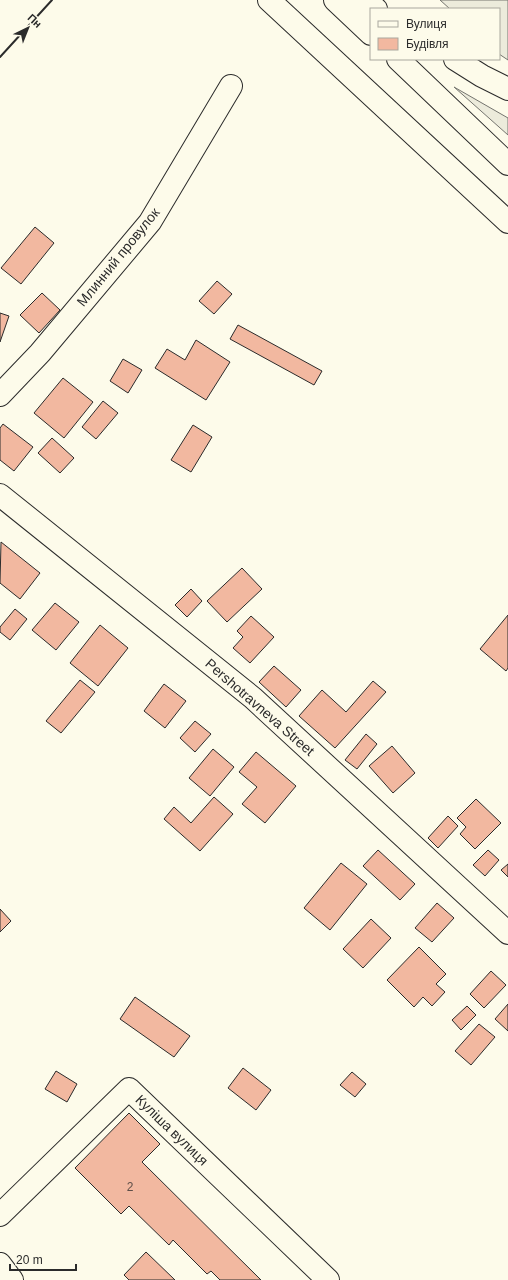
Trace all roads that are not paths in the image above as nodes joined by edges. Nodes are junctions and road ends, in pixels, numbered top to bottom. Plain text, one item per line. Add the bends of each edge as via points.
1 (269, 0) edge
2 (335, 0) edge
3 (361, 0) edge
4 (374, 8) edge
5 (370, 33) edge
6 (399, 60) edge
7 (457, 60) edge
8 (231, 86) dead end
9 (508, 88) edge
10 (508, 164) edge
11 (508, 222) edge
12 (0, 394) edge
13 (0, 495) edge
14 (508, 932) edge
15 (0, 1215) edge
16 (0, 1264) edge
17 (12, 1280) edge
18 (328, 1280) edge

1 - 11 main road
2 - 5 main road
3 - 4 main road
6 - 10 main road
7 - 9 main road
8 - 12 main road, Млинний провулок via 150,222 40,353
13 - 14 main road, Pershotravneva Street via 254,698
15 - 18 main road, Куліша вулиця via 129,1089
16 - 17 main road

